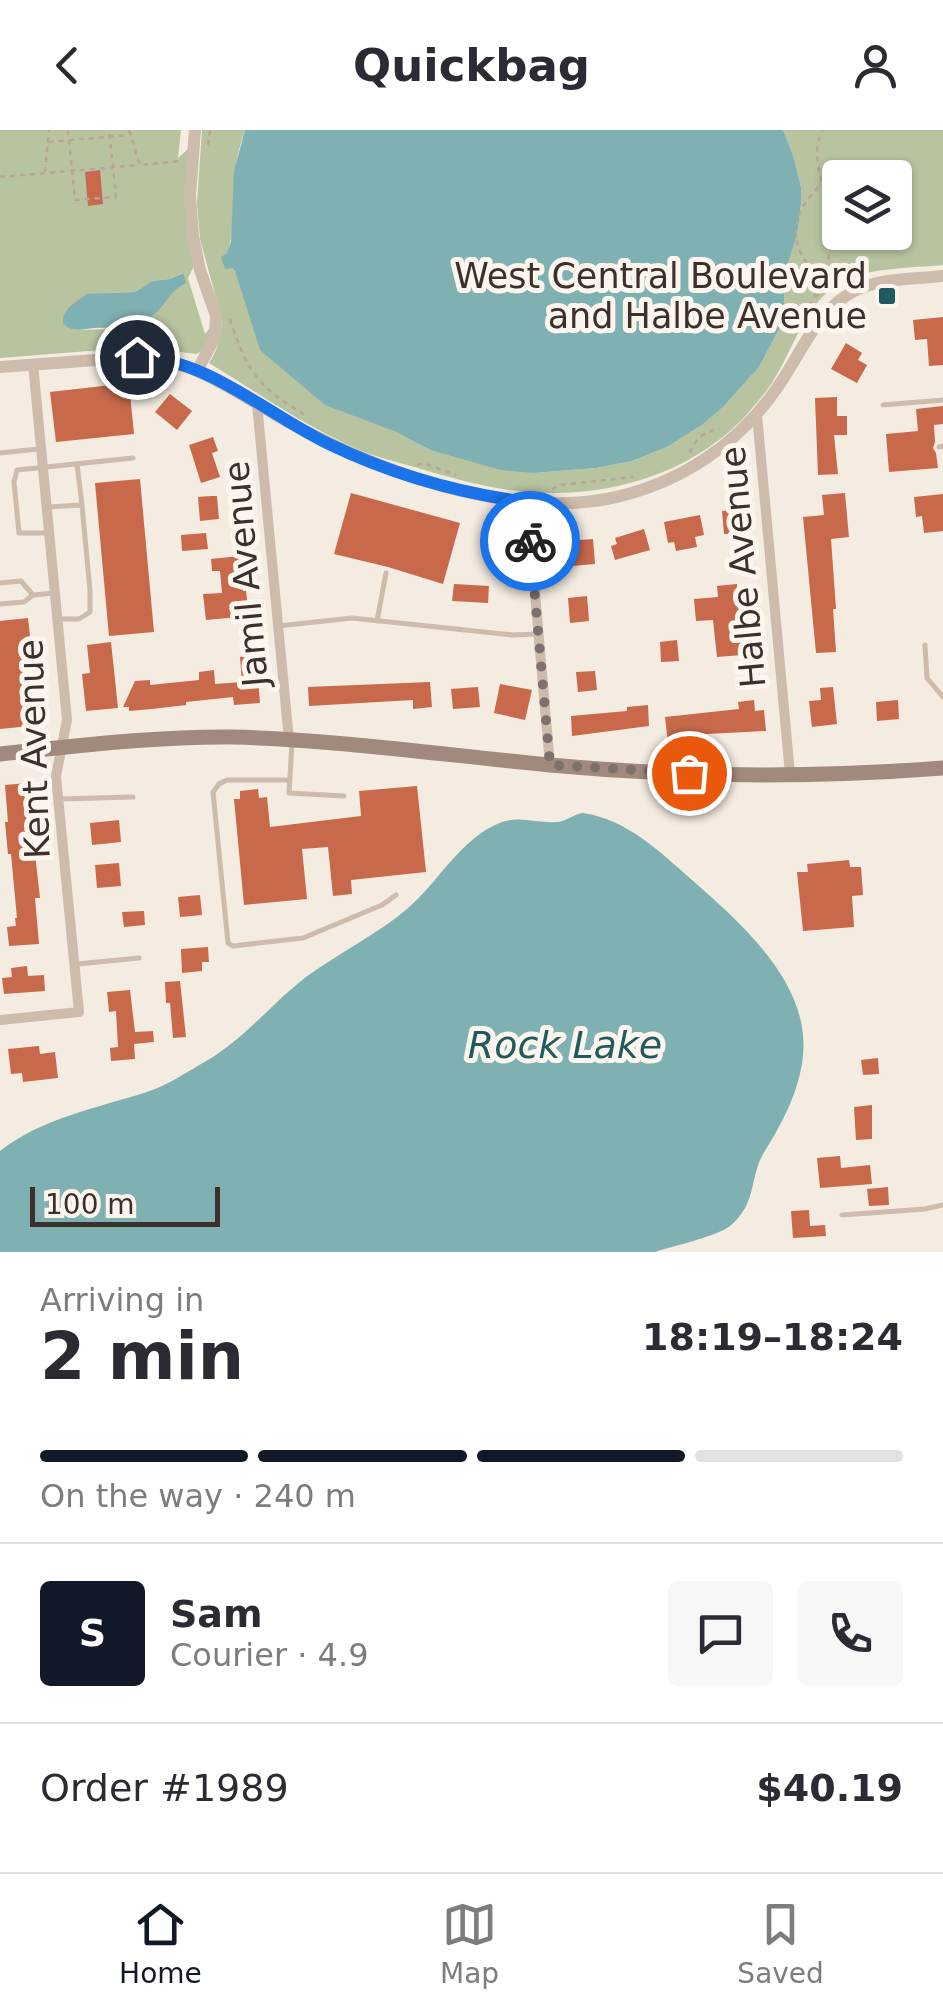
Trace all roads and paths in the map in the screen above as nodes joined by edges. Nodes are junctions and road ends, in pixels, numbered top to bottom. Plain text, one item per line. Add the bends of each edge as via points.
1 (49, 130) edge
2 (68, 130) edge
3 (110, 130) edge
4 (195, 130) edge
5 (210, 130) edge
6 (823, 130) edge
7 (130, 132) edge
8 (110, 136) junction
9 (69, 140) junction
10 (49, 142) junction
11 (208, 144) dead end
12 (186, 160) dead end
13 (140, 165) junction
14 (113, 168) junction
15 (72, 171) junction
16 (44, 173) junction
17 (0, 177) edge
18 (822, 177) edge
19 (822, 185) edge
20 (830, 250) edge
21 (943, 276) edge
22 (822, 278) junction
23 (815, 298) junction
24 (228, 316) dead end
25 (796, 335) dead end
26 (33, 364) junction
27 (0, 367) edge
28 (197, 371) junction
29 (943, 400) edge
30 (257, 404) junction
31 (883, 405) dead end
32 (302, 414) dead end
33 (757, 415) junction
34 (722, 433) dead end
35 (41, 449) junction
36 (701, 450) dead end
37 (0, 453) edge
38 (133, 458) dead end
39 (77, 464) junction
40 (417, 466) dead end
41 (43, 468) junction
42 (456, 475) dead end
43 (638, 478) dead end
44 (547, 491) dead end
45 (526, 502) junction
46 (82, 505) junction
47 (47, 508) junction
48 (49, 533) junction
49 (386, 573) dead end
50 (0, 583) edge
51 (55, 593) junction
52 (34, 595) junction
53 (0, 604) edge
54 (57, 619) junction
55 (377, 621) junction
56 (278, 626) junction
57 (538, 634) junction
58 (925, 645) dead end
59 (943, 697) edge
60 (291, 740) junction
61 (61, 748) junction
62 (0, 754) edge
63 (550, 765) junction
64 (943, 768) edge
65 (790, 774) junction
66 (289, 780) junction
67 (344, 796) dead end
68 (133, 797) dead end
69 (58, 799) junction
70 (396, 895) dead end
71 (139, 958) dead end
72 (74, 964) junction
73 (0, 1020) edge
74 (943, 1205) edge
75 (842, 1214) dead end

1 - 10 path
2 - 9 path
3 - 8 path
4 - 28 street via 194,236 216,316 215,336
5 - 11 path
6 - 18 path via 816,146
7 - 8 path
7 - 13 path
8 - 9 path
8 - 14 path
9 - 10 path
9 - 15 path
10 - 16 path
12 - 13 path
13 - 14 path
14 - 15 path
14 - 15 path via 116,197 75,200
15 - 16 path
16 - 17 path
19 - 22 path via 795,224 805,261
20 - 22 path
21 - 33 street via 881,283 844,296 802,344
22 - 23 path
22 - 23 path via 829,287
23 - 25 path
24 - 32 path via 261,384
26 - 27 street
26 - 28 street via 157,358
26 - 35 street, Kent Avenue
28 - 30 street
29 - 31 lane
30 - 45 street via 393,470
30 - 56 street, Jamil Avenue
33 - 45 street via 690,470 647,489 606,499
33 - 65 street, Halbe Avenue
34 - 36 path via 727,429 704,434 689,457
35 - 37 lane
35 - 41 street, Kent Avenue
38 - 39 lane
39 - 41 lane
39 - 46 lane
40 - 42 path
41 - 47 street, Kent Avenue
41 - 48 lane via 17,470 14,482 19,533
43 - 44 path
45 - 57 street
46 - 47 lane
46 - 54 lane via 90,612 79,620
47 - 48 street, Kent Avenue
48 - 51 street, Kent Avenue
49 - 55 lane
50 - 52 lane via 21,581
51 - 52 lane
51 - 54 street, Kent Avenue
52 - 53 lane
54 - 61 street, Kent Avenue via 67,720
55 - 56 lane
55 - 57 lane
56 - 60 street, Jamil Avenue
57 - 63 street
58 - 59 lane via 927,678
60 - 61 main road via 162,739
60 - 63 main road
60 - 66 lane
61 - 62 main road
61 - 69 street, Kent Avenue
63 - 65 main road
64 - 65 main road
66 - 67 lane via 289,793
66 - 70 lane via 227,780 214,792 228,943 303,938
68 - 69 lane
69 - 72 street, Kent Avenue
71 - 72 lane
72 - 73 street, Kent Avenue via 79,1012
74 - 75 lane

